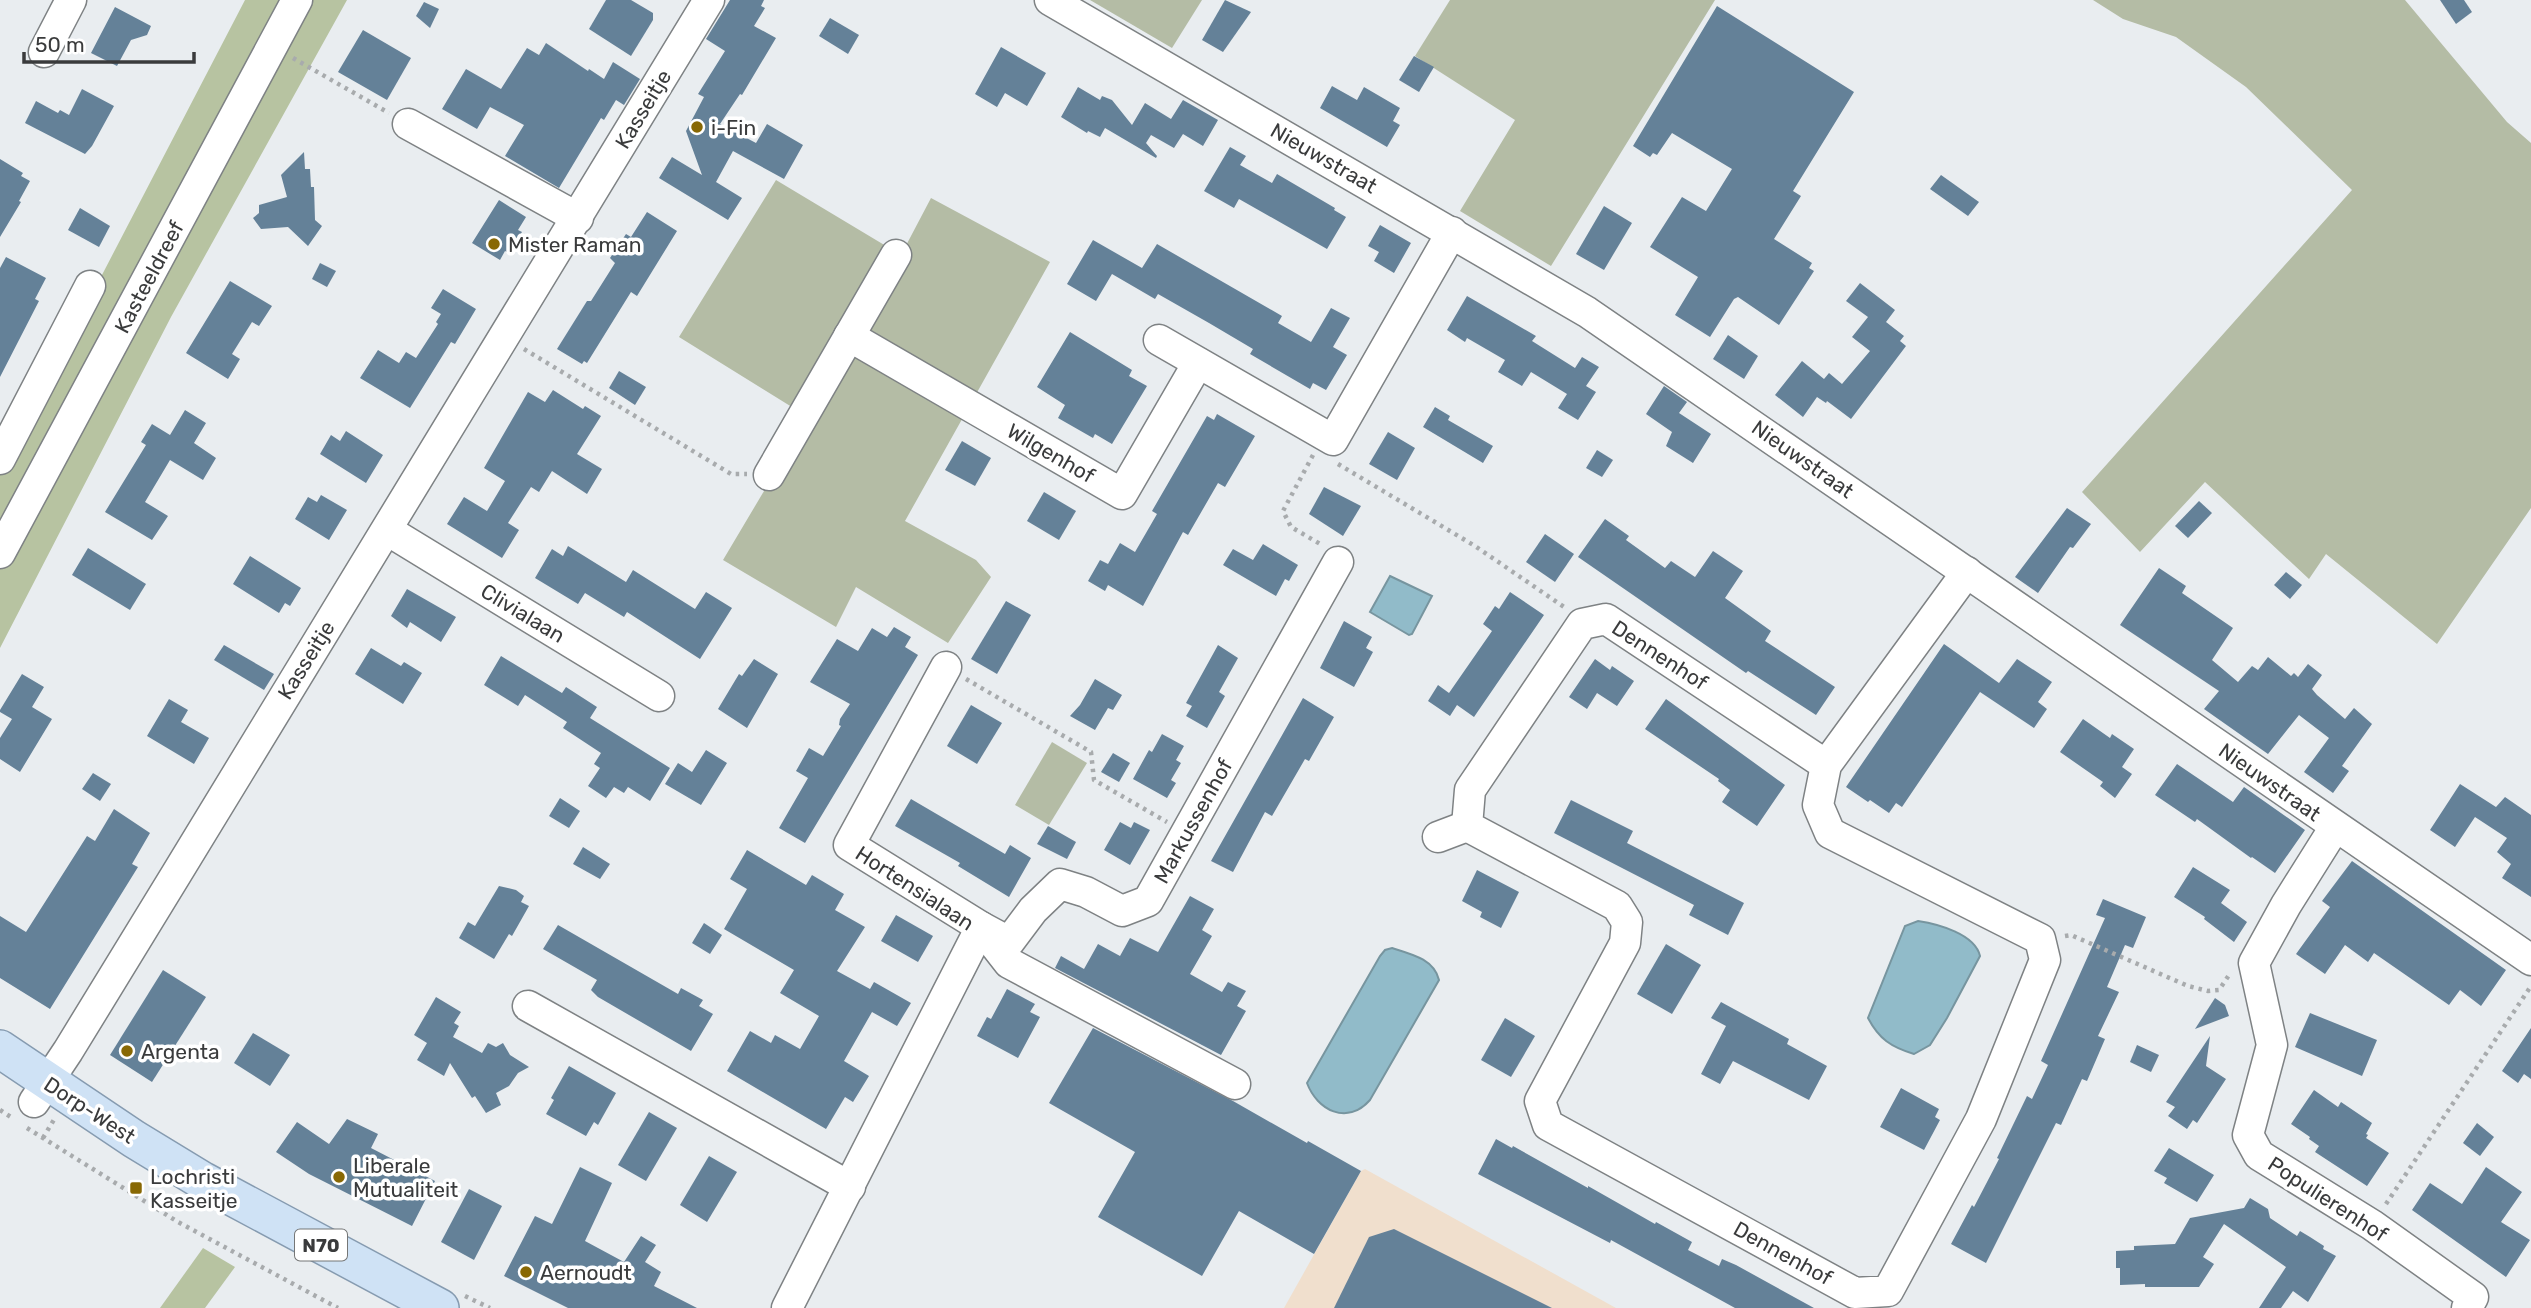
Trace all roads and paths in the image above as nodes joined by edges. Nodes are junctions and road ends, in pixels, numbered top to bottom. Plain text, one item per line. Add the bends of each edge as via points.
1 (71, 0) edge
2 (297, 0) edge
3 (709, 0) edge
4 (1050, 0) edge
5 (274, 47) junction
6 (44, 52) dead end
7 (408, 124) joint
8 (578, 218) junction
9 (1452, 232) junction
10 (896, 255) dead end
11 (90, 286) dead end
12 (849, 336) junction
13 (505, 338) junction
14 (1159, 340) dead end
15 (1198, 363) junction
16 (1315, 451) dead end
17 (1327, 458) dead end
18 (0, 459) edge
19 (769, 475) joint
20 (387, 530) junction
21 (0, 552) edge
22 (1338, 562) joint
23 (1967, 572) junction
24 (1582, 624) junction
25 (946, 667) joint
26 (659, 696) dead end
27 (1826, 765) junction
28 (1467, 826) junction
29 (2335, 827) junction
30 (1185, 833) junction
31 (1438, 838) dead end
32 (981, 928) junction
33 (2040, 939) junction
34 (2531, 960) edge
35 (2254, 963) junction
36 (2531, 986) edge
37 (528, 1006) dead end
38 (0, 1049) edge
39 (0, 1079) edge
40 (1235, 1084) dead end
41 (27, 1098) edge
42 (850, 1187) junction
43 (2372, 1225) junction
44 (338, 1308) edge
45 (391, 1308) edge
46 (440, 1308) edge
47 (787, 1308) edge
48 (2467, 1308) edge

1 - 6 street
2 - 5 street, Kasteeldreef
3 - 8 street, Kasseitje
4 - 9 street, Nieuwstraat
5 - 7 path
5 - 21 street, Kasteeldreef
7 - 8 street
8 - 13 street, Kasseitje
9 - 15 street via 1333,440
9 - 23 street, Nieuwstraat via 1587,312
10 - 12 street
11 - 18 street
12 - 15 street, Wilgenhof via 1122,494
12 - 19 street
13 - 19 path via 731,474
13 - 20 street, Kasseitje
14 - 15 street
16 - 22 path via 1283,511 1292,527 1332,550
17 - 24 path via 1475,546
20 - 26 street, Clivialaan
20 - 41 street, Kasseitje via 75,1039
22 - 30 street, Markussenhof
23 - 27 street
23 - 29 street, Nieuwstraat
24 - 27 street, Dennenhof via 1606,619
24 - 28 street, Dennenhof via 1469,790
25 - 30 path via 1091,752 1094,780
25 - 32 street, Hortensialaan via 849,845
27 - 33 street via 1818,805 1830,833
28 - 31 street
28 - 33 street, Dennenhof via 1617,906 1628,922 1625,943 1540,1101 1548,1125 1856,1293 1888,1291 1980,1119 2045,960
29 - 34 street, Nieuwstraat
29 - 35 street
30 - 32 street, Markussenhof via 1148,901 1122,911 1060,884 1009,942
32 - 40 street via 1009,963
32 - 42 street, Hortensialaan
33 - 35 path via 2071,935 2208,991 2219,990 2232,971
35 - 43 street, Populierenhof via 2272,1045 2248,1135 2259,1155
36 - 43 path
37 - 42 street
38 - 41 main road, Dorp-West / N70
39 - 41 main road, Dorp-West / N70
41 - 44 path via 87,1167
41 - 45 main road, Dorp-West / N70 via 187,1197
41 - 46 main road, Dorp-West / N70 via 203,1181
42 - 47 street, Hortensialaan
43 - 48 street, Populierenhof via 2473,1297

